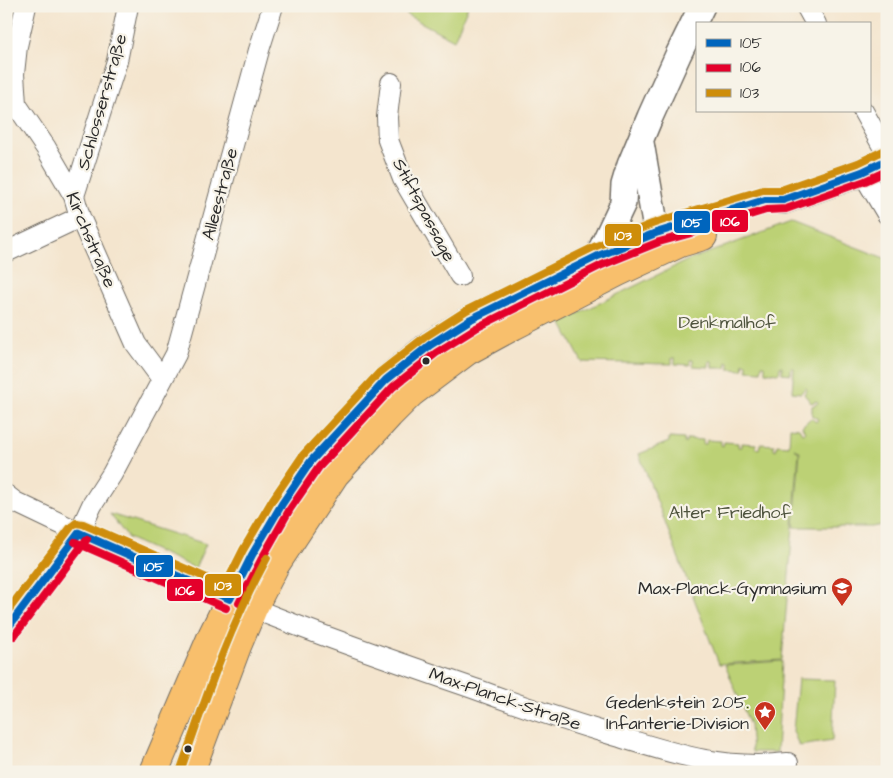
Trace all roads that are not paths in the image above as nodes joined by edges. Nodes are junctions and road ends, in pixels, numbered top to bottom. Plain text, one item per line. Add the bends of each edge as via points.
1 (26, 6) edge
2 (128, 6) edge
3 (273, 6) edge
4 (702, 6) edge
5 (806, 6) edge
6 (815, 22) edge
7 (391, 83) dead end
8 (864, 112) edge
9 (641, 143) junction
10 (887, 154) edge
11 (887, 160) edge
12 (862, 172) junction
13 (74, 196) junction
14 (623, 203) junction
15 (887, 214) edge
16 (80, 217) junction
17 (653, 241) junction
18 (6, 252) edge
19 (598, 256) junction
20 (460, 276) dead end
21 (162, 379) junction
22 (6, 495) edge
23 (79, 533) junction
24 (242, 604) junction
25 (6, 630) edge
26 (788, 763) dead end
27 (154, 772) edge
28 (190, 772) edge

1 - 13 street, Kirchstraße via 15,64 16,104
2 - 13 street, Schlosserstraße via 117,61
3 - 21 street, Alleestraße via 176,354
4 - 9 street
5 - 6 street
7 - 20 street, Stiftspassage via 388,140 403,179
8 - 10 street
9 - 14 street via 630,165
9 - 17 street
11 - 12 main road
12 - 15 street
12 - 17 main road via 783,200 765,200
13 - 16 street, Kirchstraße
14 - 17 street via 628,218
14 - 19 street
16 - 18 street
16 - 21 street, Kirchstraße via 136,344
17 - 19 main road
17 - 24 main road via 618,272 467,351 411,392 335,474 275,565
19 - 24 main road via 470,319 386,380 311,461 282,504 252,555
21 - 23 street, Alleestraße
22 - 23 street, Max-Planck-Straße
23 - 24 street, Max-Planck-Straße
23 - 25 street, Alleestraße
24 - 26 street, Max-Planck-Straße via 535,711 683,757 738,765
24 - 27 main road via 212,636
24 - 28 main road via 237,646

